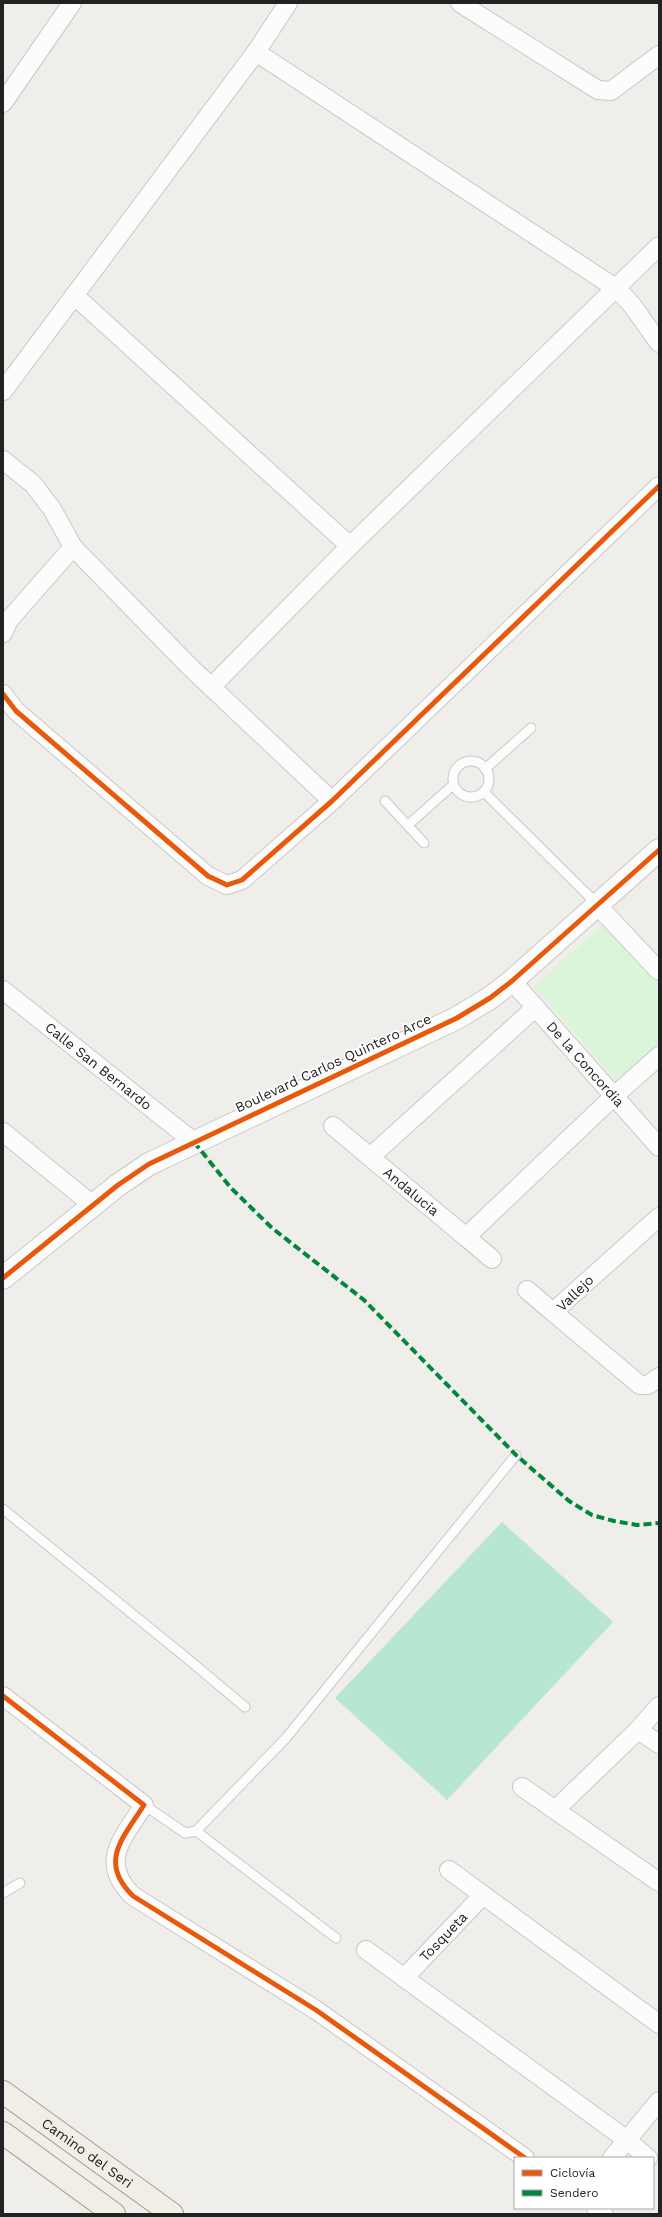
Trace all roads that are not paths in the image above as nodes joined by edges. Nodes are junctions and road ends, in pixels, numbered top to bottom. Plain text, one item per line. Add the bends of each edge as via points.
1 (72, 3) edge
2 (288, 3) edge
3 (460, 3) edge
4 (256, 52) junction
5 (659, 55) edge
6 (3, 103) edge
7 (659, 246) edge
8 (617, 289) junction
9 (75, 296) junction
10 (659, 343) edge
11 (3, 391) edge
12 (3, 460) edge
13 (659, 486) edge
14 (350, 546) junction
15 (73, 547) junction
16 (3, 633) edge
17 (211, 686) junction
18 (3, 694) edge
19 (531, 728) dead end
20 (485, 769) junction
21 (453, 785) junction
22 (484, 792) junction
23 (332, 801) junction
24 (385, 801) dead end
25 (408, 825) junction
26 (424, 843) dead end
27 (659, 850) edge
28 (598, 906) junction
29 (659, 970) edge
30 (512, 981) junction
31 (3, 990) edge
32 (535, 1008) junction
33 (659, 1056) edge
34 (613, 1097) junction
35 (333, 1126) dead end
36 (3, 1132) edge
37 (194, 1142) junction
38 (659, 1147) edge
39 (370, 1157) junction
40 (94, 1206) junction
41 (659, 1217) edge
42 (466, 1238) junction
43 (492, 1259) dead end
44 (4, 1277) edge
45 (528, 1290) dead end
46 (553, 1312) junction
47 (659, 1377) edge
48 (516, 1455) dead end
49 (3, 1509) edge
50 (3, 1696) edge
51 (659, 1706) edge
52 (245, 1707) dead end
53 (638, 1730) junction
54 (659, 1744) edge
55 (522, 1787) dead end
56 (144, 1804) junction
57 (555, 1810) junction
58 (196, 1831) junction
59 (449, 1870) dead end
60 (659, 1882) edge
61 (20, 1883) dead end
62 (3, 1893) edge
63 (483, 1896) junction
64 (336, 1938) dead end
65 (366, 1950) dead end
66 (404, 1978) junction
67 (659, 2024) edge
68 (3, 2092) edge
69 (659, 2101) edge
70 (3, 2133) edge
71 (627, 2140) junction
72 (524, 2157) edge
73 (613, 2157) edge
74 (647, 2157) edge
75 (114, 2214) edge
76 (172, 2214) edge

1 - 6 street
2 - 4 street
3 - 5 street via 598,90 611,91
4 - 8 street
4 - 9 street
7 - 8 street
8 - 10 street via 632,305
8 - 14 street
9 - 11 street
9 - 14 street
12 - 15 street via 33,484 52,509
13 - 23 street
14 - 17 street
15 - 16 street via 9,620
15 - 17 street
17 - 23 street
18 - 23 street via 16,711 208,876 227,885 242,880
19 - 20 lane
20 - 21 lane via 475,762 462,763 454,772
20 - 22 lane via 489,781
21 - 22 lane via 466,797 479,796
21 - 25 lane
22 - 28 lane
24 - 25 lane
25 - 26 lane
27 - 28 street, Boulevard Carlos Quintero Arce
28 - 29 street
28 - 30 street, Boulevard Carlos Quintero Arce
30 - 32 street, De la Concordia
30 - 37 street, Boulevard Carlos Quintero Arce via 457,1018
31 - 37 street, Calle San Bernardo
32 - 34 street, De la Concordia
32 - 39 street, Andalucia
33 - 34 street
34 - 38 street, De la Concordia
34 - 42 street
35 - 39 street
36 - 40 street
37 - 40 street, Boulevard Carlos Quintero Arce via 149,1164 118,1185
39 - 42 street, Andalucia
40 - 44 street, Boulevard Carlos Quintero Arce
41 - 46 street, Vallejo
42 - 43 street, Andalucia
45 - 46 street
46 - 47 street, Vallejo via 640,1385 648,1385
48 - 58 lane via 286,1738
49 - 52 lane
50 - 56 street
51 - 53 street
53 - 54 street
53 - 57 street
55 - 57 street
56 - 58 lane via 185,1833
56 - 72 street via 116,1850 114,1863 123,1886 133,1896 316,2010
57 - 60 street
58 - 64 lane
59 - 63 street
61 - 62 lane
63 - 66 street, Tosqueta
63 - 67 street
65 - 66 street
66 - 71 street
68 - 76 main road, Camino del Seri
69 - 71 street
70 - 75 main road
71 - 73 street
71 - 74 street

